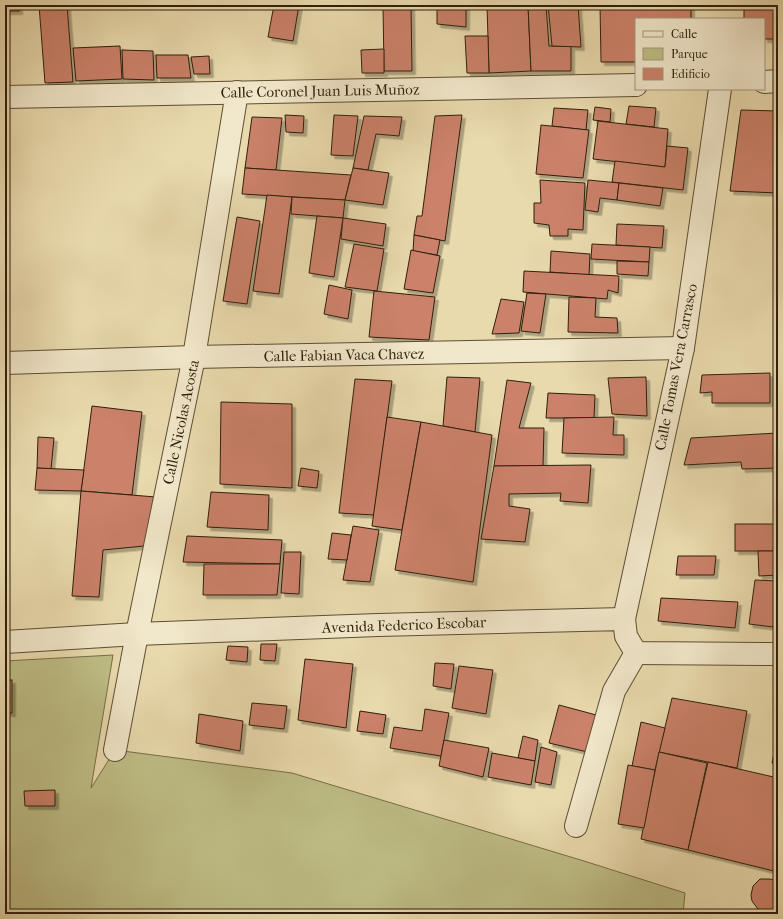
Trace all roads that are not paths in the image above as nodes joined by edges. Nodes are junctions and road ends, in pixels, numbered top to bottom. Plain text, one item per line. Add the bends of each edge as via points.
1 (765, 82) edge
2 (778, 82) edge
3 (635, 85) edge
4 (720, 90) edge
5 (237, 92) junction
6 (5, 97) edge
7 (683, 348) junction
8 (194, 358) junction
9 (5, 364) edge
10 (624, 619) junction
11 (137, 634) junction
12 (5, 642) edge
13 (636, 652) junction
14 (778, 654) edge
15 (115, 750) dead end
16 (576, 826) dead end

1 - 2 street
3 - 5 street, Calle Coronel Juan Luis Muñoz
4 - 7 street, Calle Tomas Vera Carrasco
5 - 6 street, Calle Coronel Juan Luis Muñoz
5 - 8 street, Calle Nicolas Acosta
7 - 8 street, Calle Fabian Vaca Chavez
7 - 10 street, Calle Tomas Vera Carrasco
8 - 9 street, Calle Fabian Vaca Chavez
8 - 11 street, Calle Nicolas Acosta
10 - 11 street, Avenida Federico Escobar
10 - 13 street via 626,636
11 - 12 street, Avenida Federico Escobar
11 - 15 street, Calle Nicolas Acosta
13 - 14 street
13 - 16 street via 614,691

